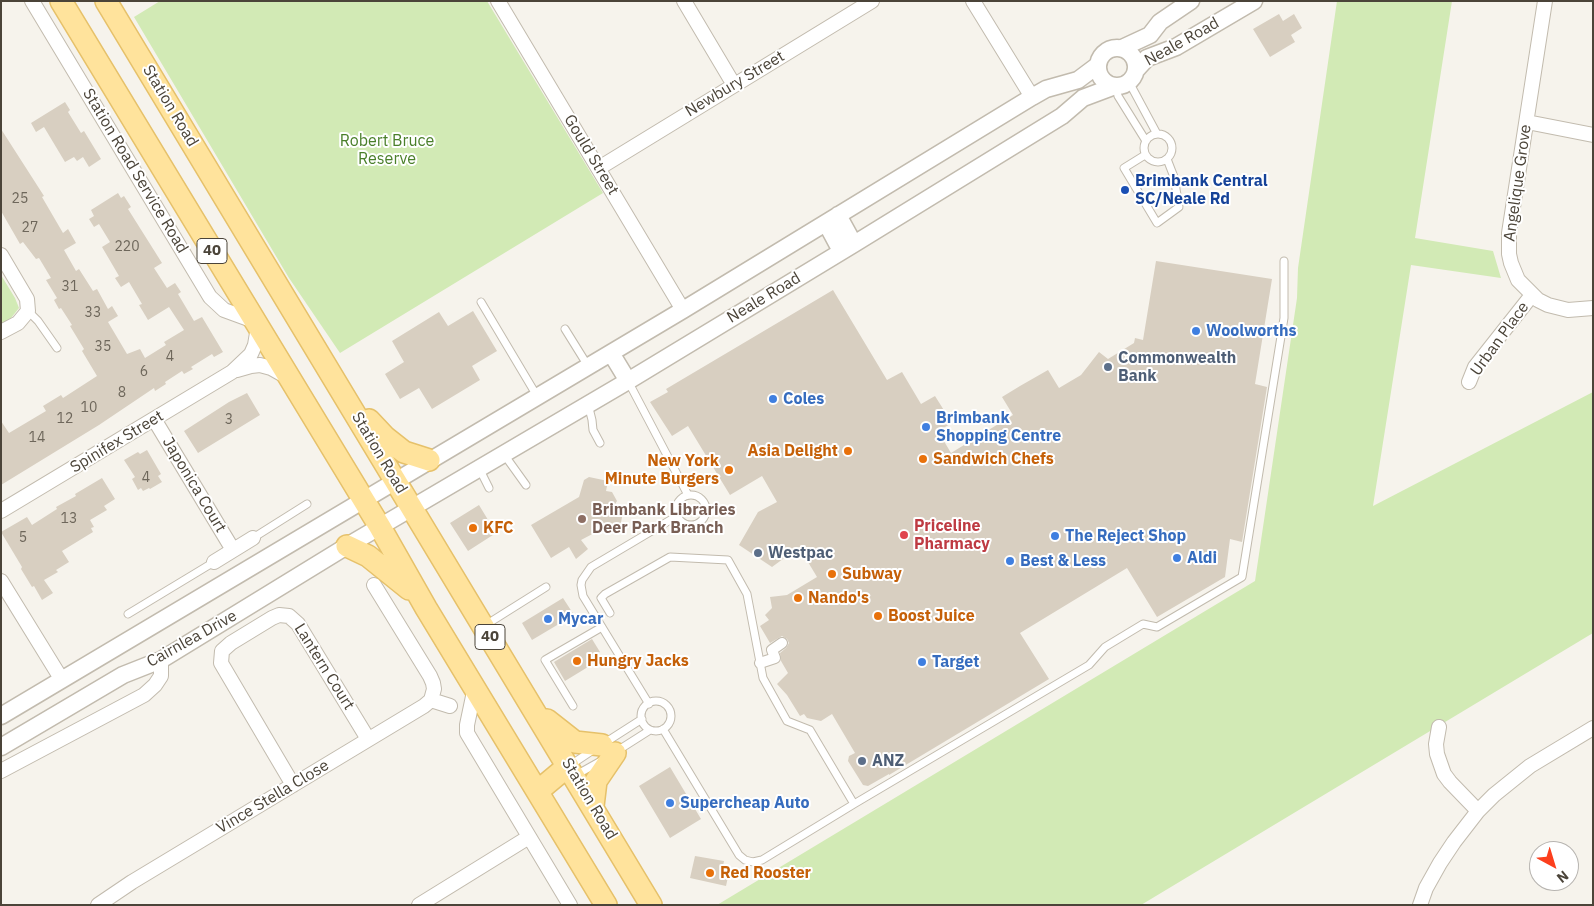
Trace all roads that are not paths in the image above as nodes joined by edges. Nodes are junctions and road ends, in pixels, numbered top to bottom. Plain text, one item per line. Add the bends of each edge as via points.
1 (32, 1) edge
2 (61, 1) edge
3 (106, 1) edge
4 (498, 1) edge
5 (684, 1) edge
6 (973, 1) edge
7 (1191, 1) edge
8 (1254, 1) edge
9 (1546, 1) edge
10 (870, 2) edge
11 (1122, 48) junction
12 (1098, 65) junction
13 (1124, 81) junction
14 (734, 85) junction
15 (1032, 97) junction
16 (1527, 122) junction
17 (1157, 134) junction
18 (1593, 135) edge
19 (1146, 141) junction
20 (1145, 155) junction
21 (1166, 159) junction
22 (599, 168) junction
23 (832, 219) junction
24 (847, 247) junction
25 (1, 255) edge
26 (1284, 261) dead end
27 (1532, 295) junction
28 (481, 302) dead end
29 (1593, 308) edge
30 (683, 310) junction
31 (28, 311) junction
32 (256, 324) junction
33 (566, 329) dead end
34 (1, 332) edge
35 (58, 348) dead end
36 (610, 353) junction
37 (588, 366) junction
38 (232, 372) junction
39 (288, 377) junction
40 (628, 381) junction
41 (1469, 382) dead end
42 (342, 391) junction
43 (537, 396) junction
44 (588, 404) junction
45 (154, 419) junction
46 (600, 443) dead end
47 (503, 453) junction
48 (429, 460) junction
49 (478, 467) junction
50 (395, 480) junction
51 (526, 485) dead end
52 (489, 488) dead end
53 (688, 495) junction
54 (363, 499) junction
55 (307, 504) dead end
56 (412, 508) junction
57 (1, 511) edge
58 (677, 516) junction
59 (380, 527) junction
60 (253, 538) joint
61 (347, 546) junction
62 (233, 550) junction
63 (214, 562) joint
64 (1, 581) edge
65 (374, 584) dead end
66 (546, 587) dead end
67 (426, 608) junction
68 (610, 613) dead end
69 (128, 614) dead end
70 (484, 626) junction
71 (602, 627) junction
72 (782, 643) dead end
73 (160, 660) junction
74 (760, 663) junction
75 (62, 680) junction
76 (474, 688) junction
77 (430, 700) junction
78 (649, 704) junction
79 (73, 705) junction
80 (450, 706) dead end
81 (573, 706) dead end
82 (535, 710) junction
83 (1, 716) edge
84 (642, 719) junction
85 (1439, 727) dead end
86 (1593, 728) edge
87 (663, 729) junction
88 (650, 730) junction
89 (368, 739) junction
90 (1, 747) edge
91 (608, 749) junction
92 (1, 771) edge
93 (572, 771) junction
94 (293, 785) junction
95 (538, 791) junction
96 (854, 804) junction
97 (593, 806) junction
98 (1478, 811) junction
99 (529, 837) junction
100 (98, 905) edge
101 (419, 905) edge
102 (570, 905) edge
103 (606, 905) edge
104 (652, 905) edge
105 (1420, 905) edge

1 - 32 street, Station Road Service Road via 210,297 224,310
2 - 32 main road, 40
3 - 42 main road, Station Road / 40
4 - 22 street, Gould Street
5 - 14 street
6 - 15 street
7 - 11 street, Neale Road via 1160,22 1150,35
8 - 13 street, Neale Road via 1168,52 1147,58
9 - 16 street, Angelique Grove
10 - 14 street, Newbury Street
11 - 12 street via 1105,52
11 - 13 street via 1136,60
12 - 13 street via 1102,79
12 - 15 street, Neale Road via 1078,80 1046,89
13 - 17 lane
13 - 19 lane via 1118,96
13 - 24 street, Neale Road via 1083,98 1062,116
14 - 22 street, Newbury Street
15 - 23 street, Neale Road
16 - 18 street
16 - 27 street, Angelique Grove via 1509,246 1514,272
17 - 19 lane
17 - 21 lane via 1165,136 1171,143 1171,152
19 - 20 lane
20 - 21 lane via 1155,162
20 - 21 lane via 1124,168 1157,222 1179,207 1174,177
22 - 30 street, Gould Street
23 - 24 street
23 - 30 street, Neale Road
24 - 40 street, Neale Road
25 - 31 street via 27,298
26 - 96 lane via 1284,318 1242,577 1157,626 1143,624 1105,647 1089,665
27 - 29 street, Angelique Grove via 1558,308
27 - 41 street, Urban Place via 1475,367
28 - 43 lane
30 - 36 street, Neale Road
31 - 34 street via 18,323
31 - 35 lane
32 - 38 street, Spinifex Street via 255,346 251,354
32 - 39 main road, 40
33 - 37 lane
36 - 37 street, Neale Road
36 - 40 street
37 - 43 street, Neale Road
38 - 39 street, Spinifex Street via 260,365
38 - 45 street, Spinifex Street
39 - 54 main road, 40
40 - 44 street, Neale Road
40 - 53 lane
42 - 48 main road via 396,446
42 - 50 main road, Station Road / 40
43 - 48 street, Neale Road
44 - 46 lane via 593,430
44 - 47 street, Neale Road
45 - 57 street, Spinifex Street
45 - 62 street, Japonica Court
47 - 49 street, Neale Road
47 - 51 lane
48 - 50 street, Neale Road
49 - 52 lane
49 - 56 street, Neale Road
50 - 54 street, Cairnlea Drive
50 - 56 main road, Station Road / 40
53 - 58 lane via 679,501
53 - 58 lane via 702,499 706,508 705,518 693,526 683,524
54 - 59 main road, 40
54 - 75 street, Cairnlea Drive
55 - 60 lane, Japonica Court
56 - 59 street, Neale Road
56 - 70 main road, Station Road / 40
58 - 71 lane via 598,563 586,574 581,585 584,596
59 - 61 street, Cairnlea Drive
59 - 67 main road, 40
60 - 62 street, Japonica Court
61 - 67 main road via 385,568 405,584
61 - 73 street, Cairnlea Drive
62 - 63 street, Japonica Court
63 - 69 lane, Japonica Court
64 - 75 street
65 - 77 street via 430,676 434,689
66 - 70 lane
67 - 76 main road, 40
68 - 74 lane via 601,598 605,594 670,556 728,560 747,594
70 - 82 main road, Station Road / 40
71 - 78 lane
71 - 81 lane via 545,660
72 - 74 street via 772,650 775,658
73 - 79 street, Cairnlea Drive via 123,675
73 - 92 street via 161,676 156,686 144,695
74 - 96 lane via 763,678 787,721 810,730
75 - 79 street
75 - 83 street, Cairnlea Drive
76 - 95 main road, 40
76 - 99 street via 468,733
77 - 80 street
77 - 89 street, Vince Stella Close
78 - 84 lane via 643,710
78 - 87 lane via 658,702 669,709 671,718
79 - 90 street, Cairnlea Drive
82 - 91 main road via 575,742
82 - 93 main road, Station Road / 40
84 - 88 lane
84 - 91 lane
85 - 98 street via 1437,754 1444,774
86 - 98 street via 1530,766
87 - 88 lane
87 - 96 lane via 745,860 762,860
88 - 91 lane
89 - 94 street, Vince Stella Close
89 - 94 street, Lantern Court via 298,624 289,616 272,618 231,643 222,651 225,672
91 - 93 lane
91 - 93 lane
91 - 97 main road via 596,781
93 - 95 main road
93 - 97 main road, Station Road / 40
94 - 100 street, Vince Stella Close
95 - 103 main road, 40
97 - 104 main road, Station Road / 40
98 - 105 street via 1440,863
99 - 101 street
99 - 102 street

